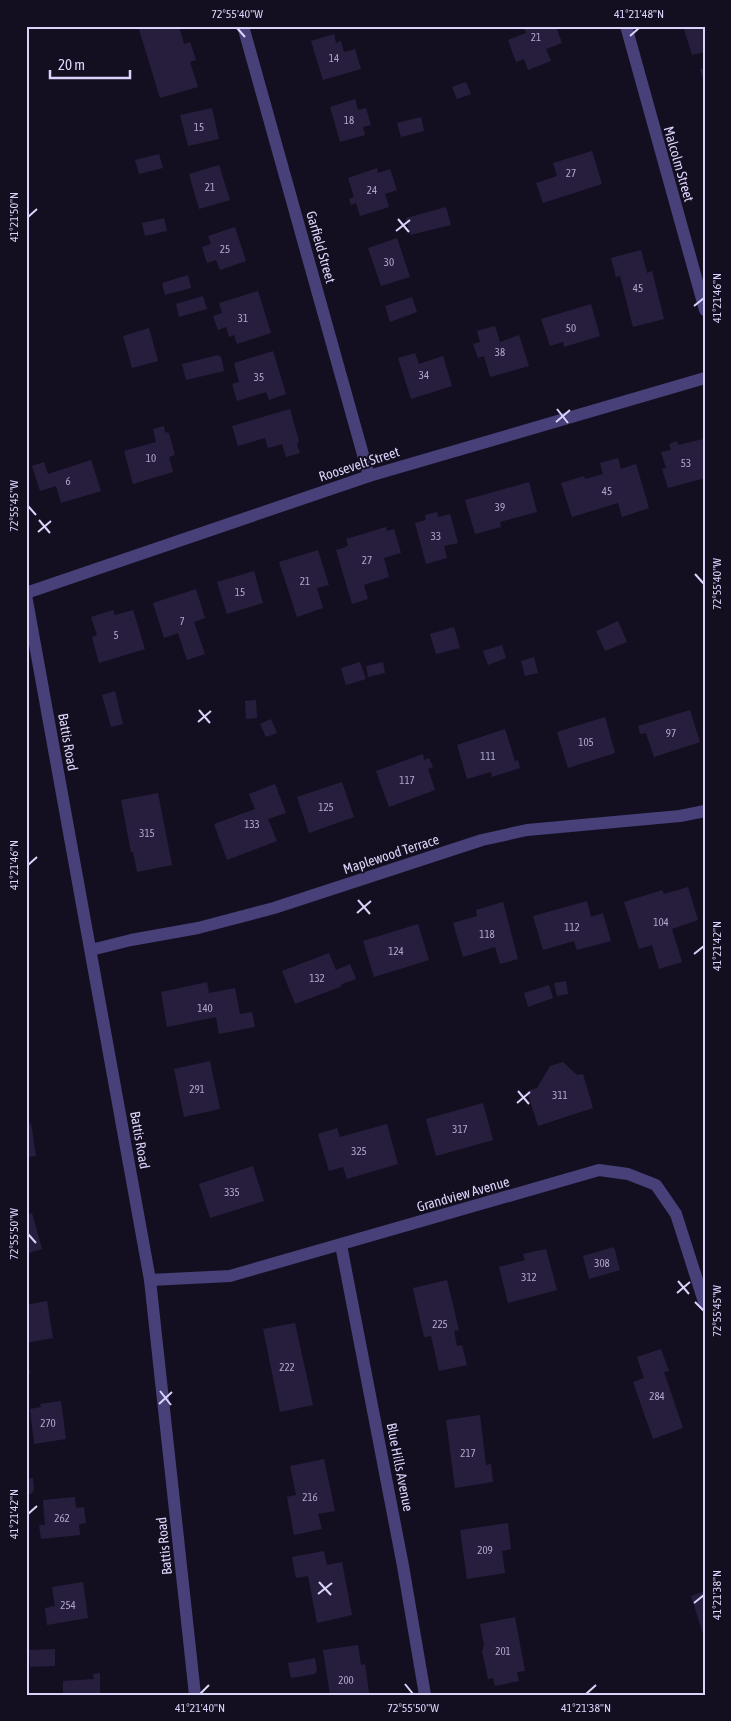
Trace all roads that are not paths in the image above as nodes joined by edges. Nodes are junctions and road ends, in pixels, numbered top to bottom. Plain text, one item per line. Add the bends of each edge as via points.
1 (243, 26) edge
2 (626, 26) edge
3 (705, 310) edge
4 (705, 378) edge
5 (369, 476) junction
6 (26, 594) edge
7 (705, 811) edge
8 (91, 950) junction
9 (341, 1245) junction
10 (150, 1280) junction
11 (705, 1305) edge
12 (195, 1695) edge
13 (425, 1695) edge

1 - 5 street, Garfield Street
2 - 3 street, Malcolm Street
4 - 5 street, Roosevelt Street
5 - 6 street, Roosevelt Street
6 - 8 street, Battis Road
7 - 8 street, Maplewood Terrace via 527,830 482,840 274,908
8 - 10 street, Battis Road
9 - 10 street, Grandview Avenue via 230,1276
9 - 11 street, Grandview Avenue via 599,1170 628,1174 656,1185 676,1214
9 - 13 street, Blue Hills Avenue via 404,1566
10 - 12 street, Battis Road

